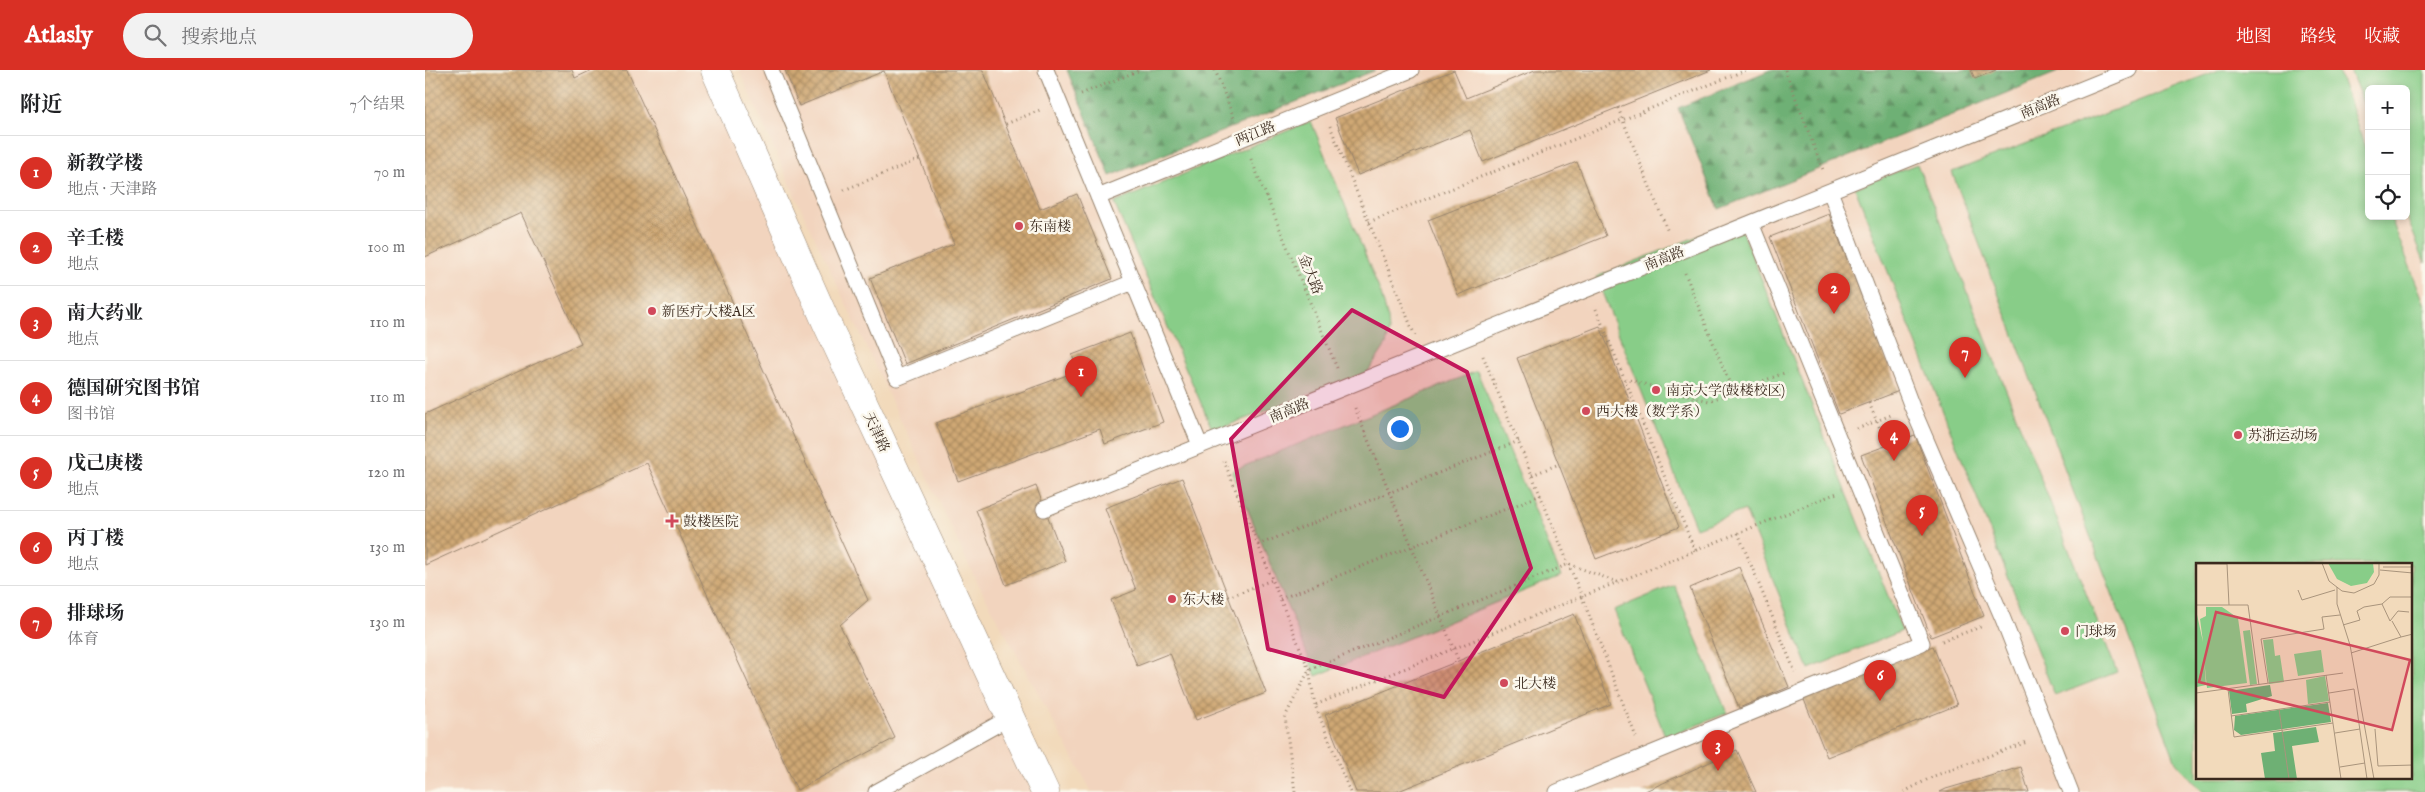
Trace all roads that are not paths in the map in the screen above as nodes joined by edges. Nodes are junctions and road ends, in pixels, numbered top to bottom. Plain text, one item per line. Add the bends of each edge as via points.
1 (715, 70) edge
2 (771, 70) edge
3 (1046, 70) edge
4 (1411, 70) edge
5 (2126, 70) edge
6 (1830, 190) junction
7 (1098, 196) junction
8 (1751, 223) junction
9 (1133, 282) junction
10 (1200, 445) junction
11 (1044, 508) dead end
12 (1009, 718) junction
13 (876, 792) edge
14 (1045, 792) edge
15 (1557, 792) edge
16 (2071, 792) edge

1 - 12 street, 天津路 via 827,324
2 - 9 lane via 897,378
3 - 7 lane
4 - 7 lane, 两江路
5 - 6 lane, 南高路
6 - 8 lane, 南高路
6 - 16 lane via 1912,407 2003,619
7 - 9 lane
8 - 10 lane, 南高路
8 - 15 lane via 1922,643
9 - 10 lane
10 - 11 lane, 南高路
12 - 13 lane
12 - 14 street, 天津路

